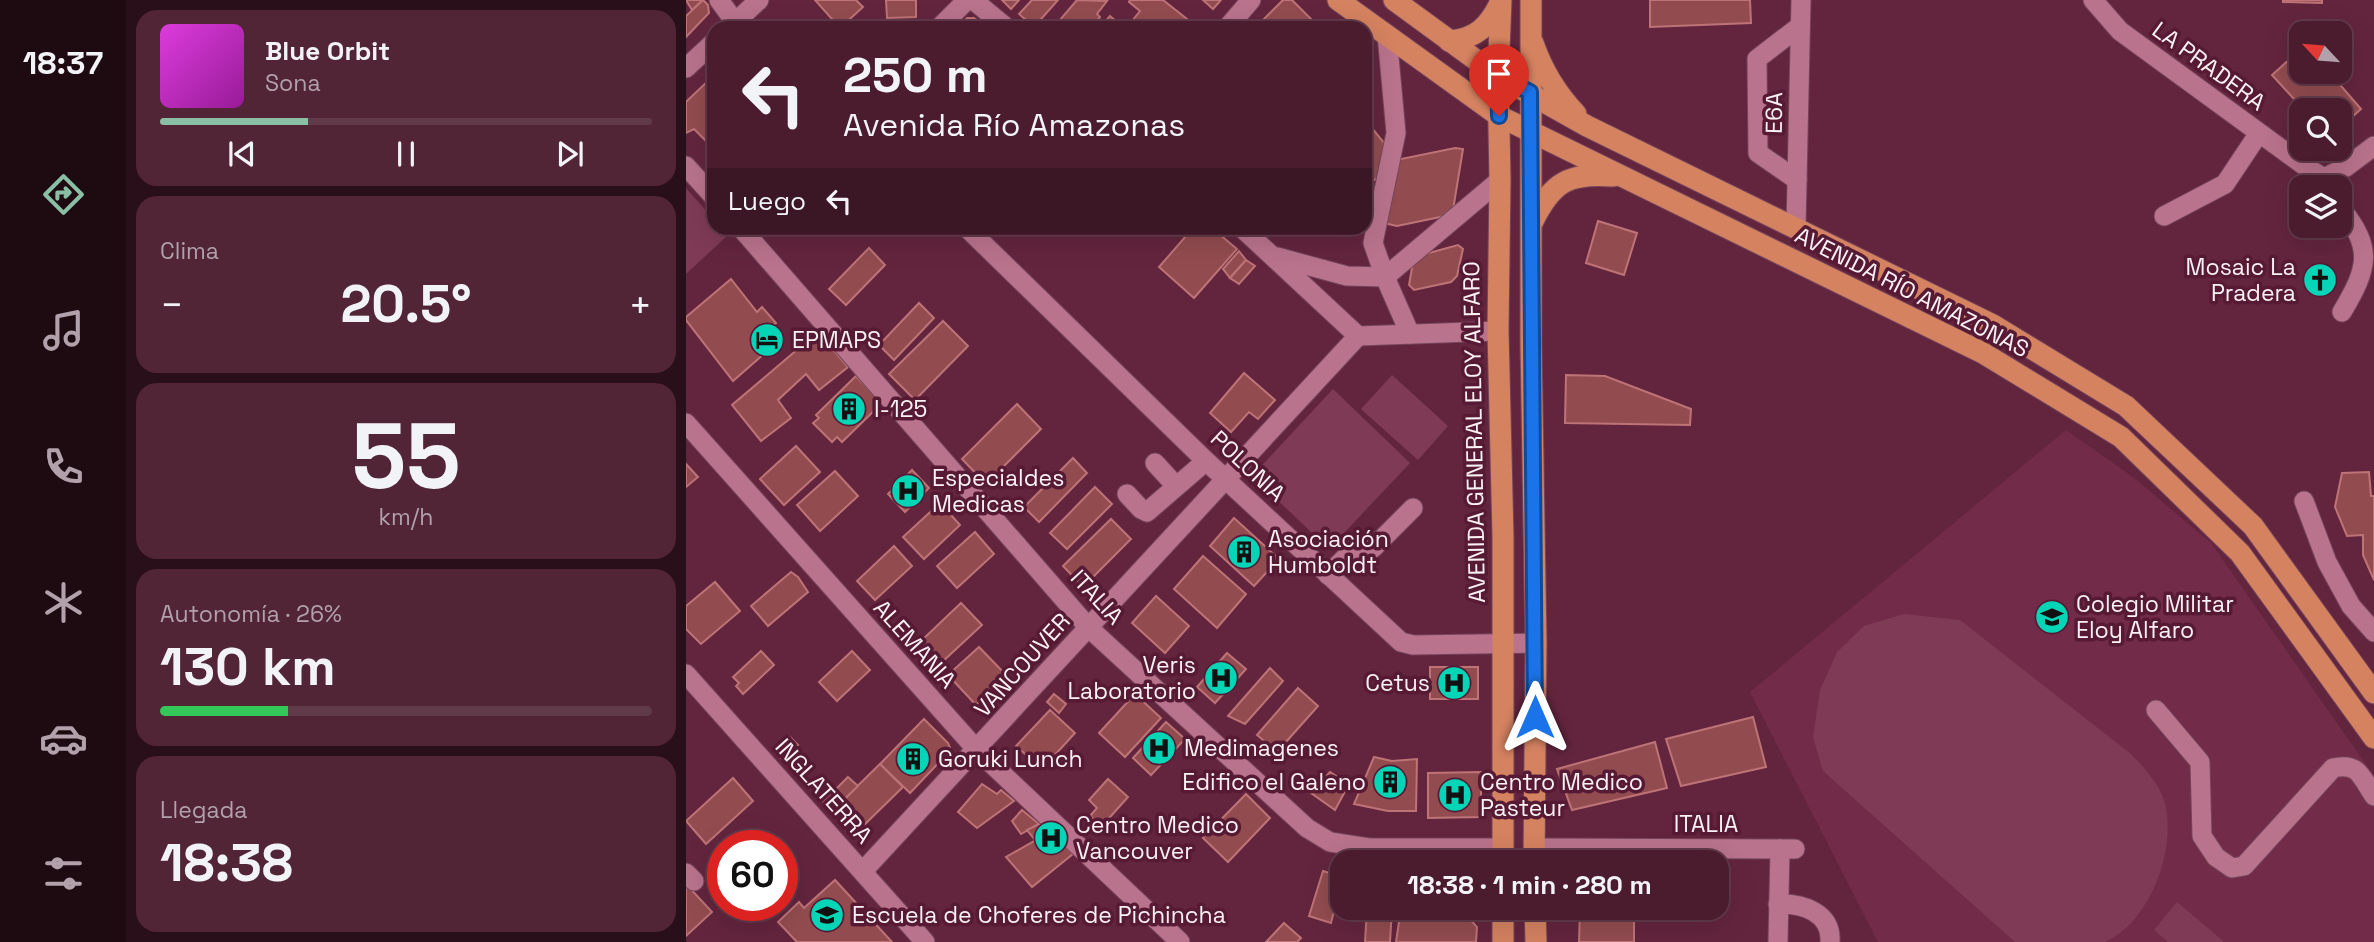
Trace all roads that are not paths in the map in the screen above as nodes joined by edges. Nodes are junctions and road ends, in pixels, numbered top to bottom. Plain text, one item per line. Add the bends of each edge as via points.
1 (719, 0) edge
2 (759, 0) edge
3 (967, 0) edge
4 (973, 0) edge
5 (1251, 0) edge
6 (1338, 0) edge
7 (1394, 0) edge
8 (1501, 0) edge
9 (1531, 0) edge
10 (1801, 0) edge
11 (2093, 0) edge
12 (730, 21) edge
13 (736, 21) edge
14 (946, 21) edge
15 (998, 21) edge
16 (1233, 21) edge
17 (1367, 21) edge
18 (1372, 24) edge
19 (1800, 26) junction
20 (1387, 35) junction
21 (1531, 36) junction
22 (1449, 41) junction
23 (707, 48) edge
24 (686, 68) edge
25 (1498, 76) junction
26 (1530, 92) junction
27 (1499, 116) junction
28 (1587, 126) junction
29 (1530, 132) junction
30 (2259, 133) junction
31 (2374, 146) edge
32 (686, 166) edge
33 (2316, 175) edge
34 (2335, 175) edge
35 (1622, 177) junction
36 (1500, 180) junction
37 (1797, 180) junction
38 (707, 189) edge
39 (2164, 216) dead end
40 (2352, 221) edge
41 (1532, 222) junction
42 (1796, 226) junction
43 (747, 235) edge
44 (974, 235) edge
45 (1250, 235) edge
46 (1275, 257) junction
47 (1384, 278) junction
48 (2342, 312) dead end
49 (1498, 331) junction
50 (1410, 334) junction
51 (1358, 336) junction
52 (686, 423) edge
53 (1206, 461) junction
54 (1155, 463) dead end
55 (1226, 479) junction
56 (1176, 485) junction
57 (1127, 494) dead end
58 (2304, 501) dead end
59 (1413, 508) dead end
60 (1328, 575) junction
61 (1088, 628) junction
62 (2374, 632) edge
63 (1502, 643) junction
64 (1536, 643) junction
65 (686, 674) edge
66 (2374, 694) edge
67 (2156, 710) dead end
68 (2374, 738) edge
69 (977, 750) junction
70 (2374, 796) edge
71 (1407, 850) edge
72 (1503, 850) edge
73 (1534, 850) edge
74 (1729, 851) edge
75 (863, 871) junction
76 (1778, 904) junction
77 (1503, 920) edge
78 (1535, 920) edge
79 (925, 942) edge
80 (1180, 942) edge
81 (1503, 942) edge
82 (1536, 942) edge
83 (1778, 942) edge
84 (1830, 942) edge

1 - 12 street
2 - 13 street
3 - 14 street
4 - 15 street
5 - 16 street
6 - 17 main road, AVENIDA RÍO AMAZONAS
7 - 22 main road, AVENIDA RÍO AMAZONAS
8 - 22 main road via 1490,22 1474,36
8 - 25 main road, AVENIDA GENERAL ELOY ALFARO
9 - 21 main road
10 - 19 street, E6A
11 - 30 street, LA PRADERA via 2120,31
18 - 20 main road, AVENIDA RÍO AMAZONAS
19 - 37 street, E6A
19 - 37 street via 1757,59 1758,153
20 - 27 main road, AVENIDA RÍO AMAZONAS
20 - 47 street via 1396,133 1373,243
21 - 26 main road
21 - 28 main road via 1554,85
22 - 25 main road, AVENIDA RÍO AMAZONAS
23 - 24 street
25 - 26 main road, AVENIDA RÍO AMAZONAS
25 - 27 main road, AVENIDA GENERAL ELOY ALFARO
26 - 28 main road, AVENIDA RÍO AMAZONAS
26 - 29 main road
27 - 29 main road, AVENIDA RÍO AMAZONAS
27 - 36 main road, AVENIDA GENERAL ELOY ALFARO
28 - 42 main road, AVENIDA RÍO AMAZONAS
29 - 35 main road, AVENIDA RÍO AMAZONAS
29 - 41 main road
30 - 33 street, LA PRADERA
30 - 39 street via 2225,184
31 - 34 street, LA PRADERA
32 - 38 street
35 - 41 main road via 1589,174 1567,180 1548,195
35 - 68 main road, AVENIDA RÍO AMAZONAS via 1983,353 2121,437 2241,553
36 - 47 street
36 - 49 main road, AVENIDA GENERAL ELOY ALFARO
37 - 42 street, E6A
40 - 48 street via 2364,243 2364,268
41 - 64 main road
42 - 66 main road, AVENIDA RÍO AMAZONAS via 1993,324 2126,406 2253,526
43 - 61 street, ITALIA
44 - 53 street, POLONIA
45 - 46 street
46 - 47 street via 1347,276
46 - 51 street
47 - 50 street
49 - 50 street
49 - 63 main road, AVENIDA GENERAL ELOY ALFARO
50 - 51 street
51 - 55 street, VANCOUVER
52 - 69 street, ALEMANIA
53 - 55 street, POLONIA
53 - 56 street
54 - 56 street
55 - 60 street, POLONIA
55 - 61 street, VANCOUVER
56 - 57 street via 1147,512
58 - 62 street via 2327,562 2351,606
59 - 60 street via 1373,548 1353,550
60 - 63 street, POLONIA via 1401,642
61 - 69 street, VANCOUVER
61 - 71 street, ITALIA via 1321,838 1340,845
63 - 64 street, POLONIA
63 - 72 main road, AVENIDA GENERAL ELOY ALFARO
64 - 73 main road
65 - 75 street, INGLATERRA
67 - 70 street via 2200,762 2202,836 2216,857 2232,868 2244,866 2333,768 2346,765 2356,769
69 - 75 street, VANCOUVER
69 - 80 street, ALEMANIA
74 - 76 street, ITALIA via 1787,849
75 - 79 street, INGLATERRA
76 - 83 street
76 - 84 street via 1815,911 1825,921
77 - 81 main road
78 - 82 main road

